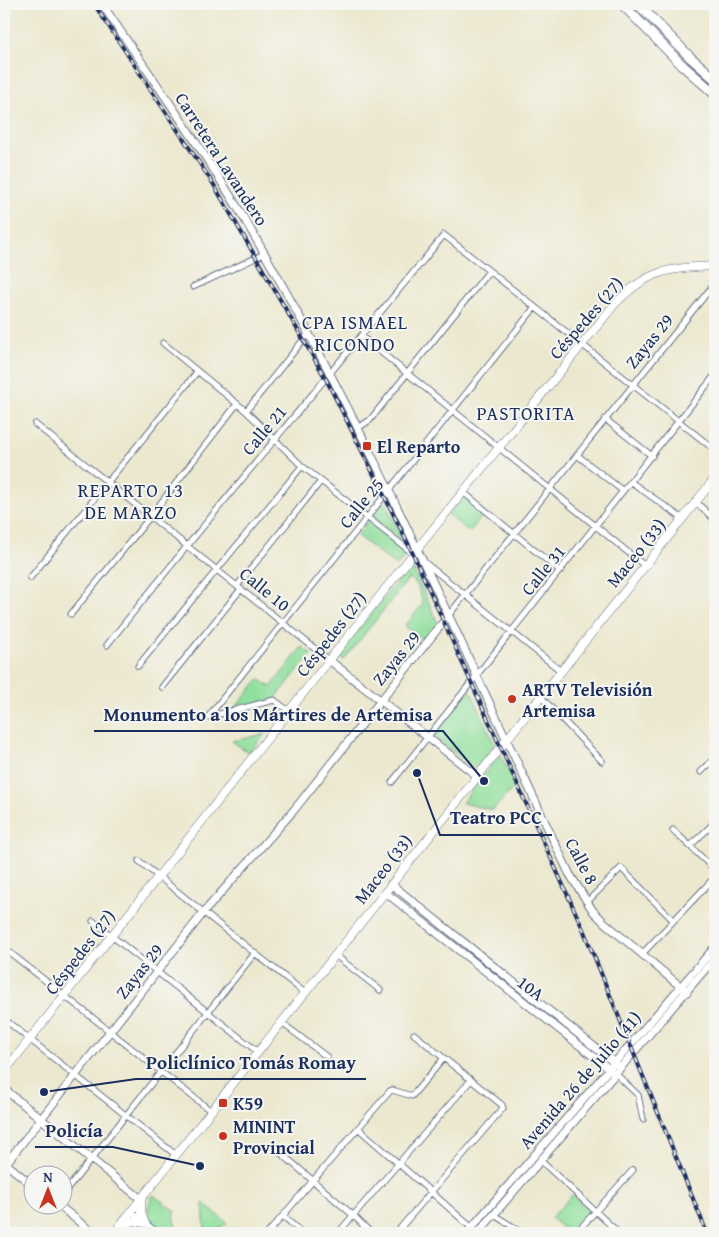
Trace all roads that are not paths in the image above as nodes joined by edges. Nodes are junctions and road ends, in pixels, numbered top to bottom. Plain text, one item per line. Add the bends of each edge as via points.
1 (102, 4) edge
2 (622, 4) edge
3 (638, 4) edge
4 (715, 79) edge
5 (715, 94) edge
6 (264, 254) junction
7 (715, 266) edge
8 (489, 270) junction
9 (715, 283) edge
10 (194, 287) dead end
11 (534, 307) junction
12 (308, 334) junction
13 (361, 336) junction
14 (163, 343) dead end
15 (581, 344) junction
16 (197, 372) junction
17 (330, 374) junction
18 (407, 374) junction
19 (715, 375) edge
20 (633, 385) junction
21 (237, 404) junction
22 (453, 410) junction
23 (246, 411) junction
24 (605, 419) junction
25 (679, 422) junction
26 (35, 424) dead end
27 (358, 428) junction
28 (274, 438) junction
29 (498, 447) junction
30 (715, 450) edge
31 (577, 455) junction
32 (652, 456) junction
33 (302, 466) junction
34 (715, 478) edge
35 (321, 480) junction
36 (631, 482) junction
37 (109, 483) junction
38 (549, 488) junction
39 (389, 490) junction
40 (623, 491) junction
41 (462, 492) junction
42 (696, 502) junction
43 (368, 516) junction
44 (150, 517) junction
45 (683, 518) junction
46 (715, 520) edge
47 (596, 526) junction
48 (513, 534) junction
49 (186, 546) junction
50 (415, 551) junction
51 (422, 560) junction
52 (645, 566) junction
53 (217, 570) junction
54 (560, 571) junction
55 (30, 578) dead end
56 (239, 587) junction
57 (465, 595) junction
58 (71, 614) dead end
59 (448, 616) junction
60 (283, 623) junction
61 (512, 631) junction
62 (107, 645) dead end
63 (329, 660) junction
64 (138, 666) dead end
65 (561, 671) junction
66 (476, 675) junction
67 (162, 687) dead end
68 (540, 696) junction
69 (381, 701) junction
70 (289, 711) junction
71 (428, 738) junction
72 (506, 739) junction
73 (602, 761) dead end
74 (715, 764) edge
75 (700, 772) dead end
76 (477, 776) junction
77 (392, 782) dead end
78 (715, 822) edge
79 (672, 830) dead end
80 (690, 846) junction
81 (139, 860) dead end
82 (715, 870) edge
83 (159, 876) junction
84 (715, 878) edge
85 (391, 884) junction
86 (385, 892) junction
87 (587, 902) junction
88 (204, 912) junction
89 (673, 920) junction
90 (93, 921) dead end
91 (112, 935) junction
92 (715, 947) edge
93 (4, 949) edge
94 (255, 953) junction
95 (335, 954) junction
96 (642, 954) junction
97 (481, 956) junction
98 (715, 958) edge
99 (476, 964) junction
100 (157, 972) junction
101 (684, 989) junction
102 (380, 990) dead end
103 (305, 993) junction
104 (64, 996) junction
105 (208, 1012) junction
106 (4, 1019) edge
107 (282, 1023) junction
108 (110, 1032) junction
109 (414, 1034) dead end
110 (30, 1039) junction
111 (258, 1052) junction
112 (327, 1057) dead end
113 (444, 1058) junction
114 (612, 1066) junction
115 (619, 1071) junction
116 (4, 1072) edge
117 (161, 1072) junction
118 (75, 1076) junction
119 (472, 1080) junction
120 (4, 1089) edge
121 (211, 1111) junction
122 (126, 1116) junction
123 (40, 1119) junction
124 (644, 1119) dead end
125 (358, 1128) junction
126 (274, 1148) dead end
127 (176, 1155) junction
128 (92, 1160) junction
129 (541, 1161) junction
130 (4, 1164) edge
131 (399, 1164) junction
132 (633, 1170) dead end
133 (22, 1178) edge
134 (313, 1180) junction
135 (72, 1184) edge
136 (432, 1192) junction
137 (142, 1199) junction
138 (596, 1211) junction
139 (131, 1212) junction
140 (69, 1214) edge
141 (494, 1215) junction
142 (283, 1216) junction
143 (354, 1216) junction
144 (145, 1223) junction
145 (116, 1231) edge
146 (472, 1232) edge
147 (93, 1233) edge
148 (158, 1233) edge
149 (268, 1233) edge
150 (302, 1233) edge
151 (338, 1233) edge
152 (371, 1233) edge
153 (396, 1233) edge
154 (523, 1233) edge
155 (576, 1233) edge
156 (619, 1233) edge

1 - 6 street, Carretera Lavandero via 236,206
2 - 5 highway
3 - 4 highway
6 - 10 street
6 - 12 street, Carretera Lavandero
7 - 15 main road, Céspedes (27) via 666,271 632,286
8 - 11 street
8 - 13 street, Calle 21 via 444,235
8 - 18 street
9 - 20 street, Zayas 29
11 - 15 street
11 - 22 street, Calle 25
12 - 17 street, Carretera Lavandero
12 - 23 street
13 - 17 street, Calle 21
13 - 18 street
14 - 16 street
15 - 20 street
15 - 29 main road, Céspedes (27)
16 - 21 street
16 - 37 street
17 - 27 street, Carretera Lavandero
17 - 28 street, Calle 21
18 - 22 street
18 - 27 street via 370,420
19 - 25 street, Calle 31
20 - 24 street, Zayas 29
20 - 25 street
21 - 23 street
21 - 44 street
22 - 29 street
22 - 39 street, Calle 25
23 - 28 street
24 - 31 street, Zayas 29
24 - 32 street
25 - 30 street
25 - 32 street, Calle 31
26 - 37 street, Calle 10
27 - 39 street, Calle 8
28 - 33 street
28 - 49 street, Calle 21
29 - 38 street
29 - 41 main road, Céspedes (27)
31 - 38 street, Zayas 29
31 - 40 street
32 - 36 street, Calle 31
33 - 35 street
33 - 53 street
34 - 42 main road, Maceo (33)
35 - 43 street
35 - 56 street
36 - 40 street, Calle 31
36 - 45 street
37 - 44 street, Calle 10
37 - 55 street
38 - 47 street
38 - 48 street, Zayas 29
39 - 43 street, Calle 25
39 - 50 street, Calle 8
40 - 47 street, Calle 31
41 - 48 street
41 - 50 main road, Céspedes (27)
42 - 45 main road, Maceo (33)
42 - 46 street
43 - 50 street
43 - 60 street, Calle 25
44 - 49 street, Calle 10
44 - 58 street
45 - 52 main road, Maceo (33)
47 - 52 street
47 - 54 street, Calle 31
48 - 54 street
48 - 57 street, Zayas 29
49 - 53 street, Calle 10
49 - 62 street, Calle 21
50 - 51 street, Calle 8
50 - 63 main road, Céspedes (27)
51 - 57 street
51 - 59 street, Calle 8
52 - 65 main road, Maceo (33)
53 - 56 street, Calle 10
53 - 64 street
54 - 61 street, Calle 31
56 - 60 street, Calle 10
56 - 67 street
57 - 59 street, Zayas 29
57 - 61 street
59 - 66 street, Calle 8
59 - 69 street, Zayas 29
60 - 63 street, Calle 10
60 - 70 street, Calle 25 via 208,717 274,700
61 - 65 street
61 - 66 street, Calle 31
63 - 69 street, Calle 10
63 - 70 main road, Céspedes (27)
65 - 68 main road, Maceo (33)
66 - 71 street, Calle 31
66 - 72 street, Calle 8
68 - 72 main road, Maceo (33)
68 - 73 street
69 - 71 street, Calle 10
69 - 88 street, Zayas 29 via 294,810
70 - 83 main road, Céspedes (27)
71 - 76 street, Calle 10
71 - 77 street, Calle 31
72 - 76 main road, Maceo (33)
72 - 87 street, Calle 8 via 569,873
74 - 75 street via 712,761
76 - 85 main road, Maceo (33)
78 - 80 street
79 - 80 street
80 - 82 street
81 - 83 street
83 - 88 street
83 - 91 main road, Céspedes (27)
84 - 89 street
85 - 86 main road, Maceo (33)
85 - 97 street, 10A
86 - 95 main road, Maceo (33)
86 - 99 street, 10A
87 - 89 street via 621,868
87 - 96 street, Calle 8 via 605,923
88 - 94 street
88 - 100 street, Zayas 29
89 - 96 street
90 - 91 street
91 - 100 street
91 - 104 main road, Céspedes (27)
92 - 101 street, Avenida 26 de Julio (41)
93 - 104 street
94 - 103 street
94 - 105 street
95 - 102 street
95 - 103 main road, Maceo (33)
96 - 101 street, Calle 8
97 - 99 street
97 - 114 street, 10A
98 - 101 street, Avenida 26 de Julio (41)
99 - 114 street, 10A
100 - 105 street
100 - 108 street, Zayas 29
101 - 114 street, Avenida 26 de Julio (41)
101 - 115 street, Avenida 26 de Julio (41)
103 - 107 main road, Maceo (33)
104 - 108 street
104 - 110 main road, Céspedes (27)
105 - 111 street
105 - 117 street
106 - 110 street
107 - 111 main road, Maceo (33)
107 - 112 street
108 - 117 street
108 - 118 street, Zayas 29
109 - 113 street
110 - 116 main road, Céspedes (27)
110 - 118 street
111 - 121 main road, Maceo (33)
113 - 119 street
113 - 125 street via 412,1096 390,1091
114 - 115 street, 10A
114 - 146 street, Avenida 26 de Julio (41)
115 - 124 street, 10A via 638,1095
115 - 129 street, Avenida 26 de Julio (41)
117 - 121 street
117 - 122 street
118 - 122 street
118 - 123 street, Zayas 29
119 - 131 street
119 - 136 street via 502,1106
120 - 123 street
121 - 127 main road, Maceo (33)
122 - 127 street
122 - 128 street
123 - 128 street
123 - 130 street, Zayas 29
125 - 131 street
125 - 134 street
126 - 134 street
127 - 137 main road, Maceo (33)
128 - 135 street
128 - 137 street
129 - 138 street
129 - 141 street, Avenida 26 de Julio (41)
130 - 133 street
131 - 136 street
131 - 143 street
132 - 138 street
134 - 142 street
134 - 143 street
136 - 146 street
136 - 153 street
137 - 139 main road, Maceo (33)
137 - 144 main road
138 - 155 street
138 - 156 street
139 - 144 street
139 - 145 main road, Maceo (33)
140 - 147 street
141 - 146 street, Avenida 26 de Julio (41)
141 - 154 street
142 - 149 street
142 - 150 street
143 - 151 street
143 - 152 street
144 - 145 main road via 134,1221
144 - 148 street

